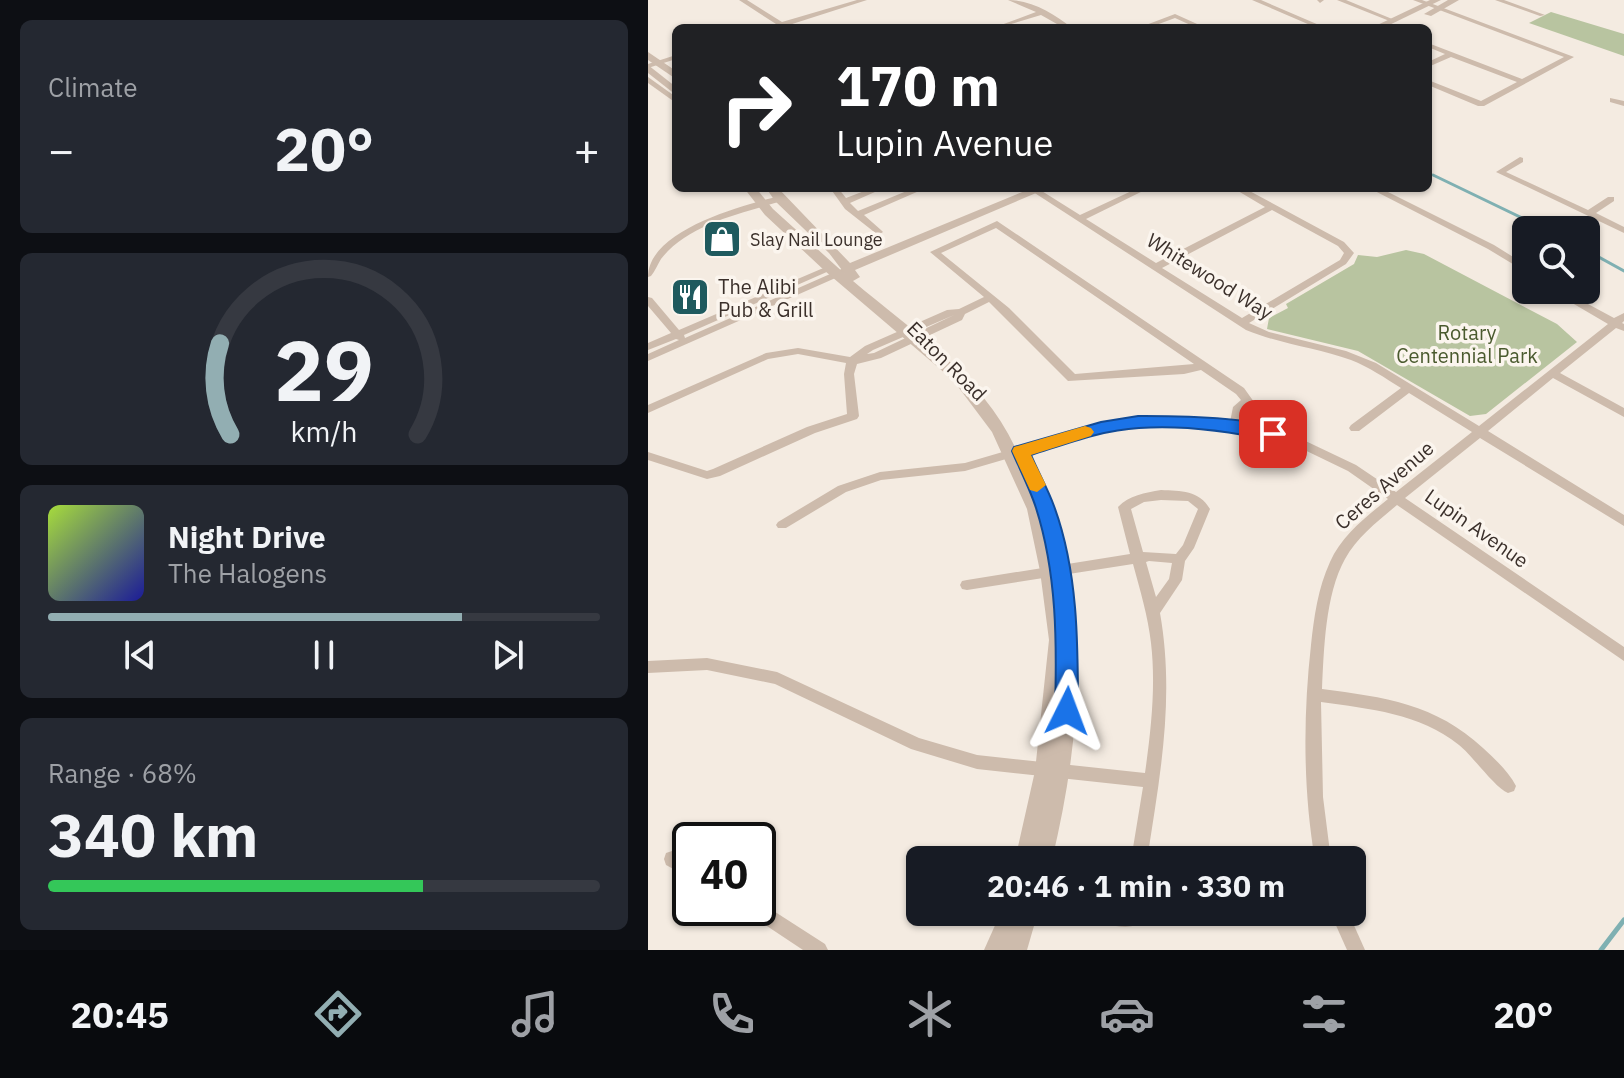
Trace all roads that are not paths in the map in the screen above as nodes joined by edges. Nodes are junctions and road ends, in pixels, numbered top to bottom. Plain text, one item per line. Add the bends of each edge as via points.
1 (742, 0) edge
2 (864, 0) edge
3 (1011, 0) edge
4 (1255, 0) edge
5 (1340, 0) edge
6 (1416, 0) edge
7 (1455, 0) edge
8 (1498, 0) edge
9 (1435, 4) edge
10 (1043, 12) junction
11 (1542, 15) dead end
12 (780, 24) edge
13 (789, 24) edge
14 (1009, 24) edge
15 (1062, 24) edge
16 (1152, 24) edge
17 (1194, 24) edge
18 (1313, 24) edge
19 (1396, 24) edge
20 (1432, 47) edge
21 (1451, 54) junction
22 (648, 55) edge
23 (672, 58) edge
24 (1432, 63) edge
25 (652, 66) edge
26 (672, 74) edge
27 (648, 79) edge
28 (1523, 82) junction
29 (1432, 84) edge
30 (672, 88) edge
31 (672, 98) edge
32 (1613, 100) dead end
33 (1624, 104) edge
34 (1520, 160) dead end
35 (753, 192) edge
36 (837, 192) edge
37 (870, 192) edge
38 (912, 192) edge
39 (1006, 192) edge
40 (1029, 192) edge
41 (1040, 192) edge
42 (1137, 192) edge
43 (1244, 192) edge
44 (1381, 192) edge
45 (775, 193) edge
46 (1611, 199) dead end
47 (844, 202) junction
48 (763, 204) junction
49 (1271, 207) junction
50 (1590, 213) junction
51 (857, 215) junction
52 (1080, 219) junction
53 (1624, 230) edge
54 (878, 232) dead end
55 (652, 259) edge
56 (1512, 260) edge
57 (1156, 267) junction
58 (839, 269) junction
59 (648, 274) edge
60 (990, 298) junction
61 (648, 300) edge
62 (1583, 304) edge
63 (1241, 323) junction
64 (1621, 323) edge
65 (914, 333) junction
66 (682, 338) junction
67 (648, 347) edge
68 (648, 358) edge
69 (852, 361) junction
70 (1202, 366) junction
71 (1552, 373) junction
72 (1409, 388) junction
73 (1247, 401) junction
74 (648, 409) edge
75 (1624, 413) edge
76 (1235, 426) junction
77 (1251, 428) junction
78 (1355, 428) dead end
79 (1480, 432) junction
80 (1015, 453) junction
81 (648, 456) edge
82 (1397, 498) junction
83 (1624, 521) edge
84 (782, 525) dead end
85 (1137, 558) junction
86 (1179, 559) junction
87 (1054, 570) junction
88 (967, 585) dead end
89 (1153, 612) junction
90 (1624, 655) edge
91 (648, 667) edge
92 (1316, 695) junction
93 (1052, 772) junction
94 (1151, 781) junction
95 (1508, 786) dead end
96 (1030, 846) edge
97 (1043, 846) edge
98 (1141, 846) edge
99 (1321, 846) edge
100 (776, 922) edge
101 (1006, 926) edge
102 (1023, 926) edge
103 (1345, 926) edge
104 (819, 950) edge
105 (996, 950) edge
106 (1015, 950) edge
107 (1356, 950) edge

1 - 12 street
2 - 13 street
3 - 10 street
4 - 18 street
5 - 19 street
6 - 9 street
7 - 9 street
8 - 11 street
9 - 19 street
9 - 28 street via 1570,57
10 - 14 street
10 - 15 street
16 - 17 street via 1175,16
20 - 21 street
21 - 24 street
21 - 28 street
22 - 25 street
23 - 25 street
25 - 26 street
25 - 30 street
27 - 31 street
28 - 29 street via 1481,104
32 - 33 street
34 - 50 street via 1500,172
35 - 48 street
36 - 47 street
37 - 47 street
38 - 51 street
39 - 58 street
40 - 58 street
41 - 52 street, Whitewood Way
42 - 52 street
43 - 49 street
44 - 56 street
45 - 48 street
45 - 58 street via 833,250
46 - 50 street
47 - 51 street
48 - 55 street via 688,233
48 - 58 street
49 - 57 street
49 - 63 street via 1349,253 1343,262
50 - 53 street
51 - 54 street
52 - 57 street, Whitewood Way
55 - 59 street
57 - 63 street, Whitewood Way
58 - 65 street
58 - 66 street
60 - 65 street via 958,318
60 - 70 street via 1072,378
60 - 70 street via 935,252 997,224
61 - 66 street
62 - 64 street
63 - 72 street, Whitewood Way via 1274,338 1358,359
64 - 71 street, Ceres Avenue
65 - 69 street via 869,348
65 - 80 street via 958,377
66 - 67 street
66 - 68 street
69 - 74 street via 798,351 766,356
69 - 81 street via 853,416 707,475
70 - 73 street
71 - 75 street
71 - 79 street, Ceres Avenue
72 - 78 street
72 - 79 street, Whitewood Way
73 - 76 street via 1239,407
73 - 77 street via 1253,409
76 - 77 street, Lupin Avenue
76 - 80 street, Lupin Avenue via 1138,422
77 - 82 street, Lupin Avenue via 1322,452
79 - 82 street, Ceres Avenue
79 - 83 street, Whitewood Way
80 - 84 street, Lupin Avenue via 965,467 860,481
80 - 87 street via 1045,508
82 - 90 street, Lupin Avenue
82 - 92 street, Ceres Avenue via 1362,528 1335,564 1322,607
85 - 86 street
85 - 86 street via 1124,507 1161,495 1191,497 1204,509
85 - 87 street
85 - 89 street
86 - 89 street via 1175,580
87 - 88 street
87 - 93 street via 1069,670
89 - 94 street via 1161,670
91 - 93 street via 707,664 777,678 916,744 977,762
92 - 95 street via 1426,715 1471,744
92 - 99 street, Ceres Avenue
93 - 94 street
93 - 96 street
93 - 97 street
94 - 98 street
100 - 104 street
101 - 105 street
102 - 106 street
103 - 107 street

